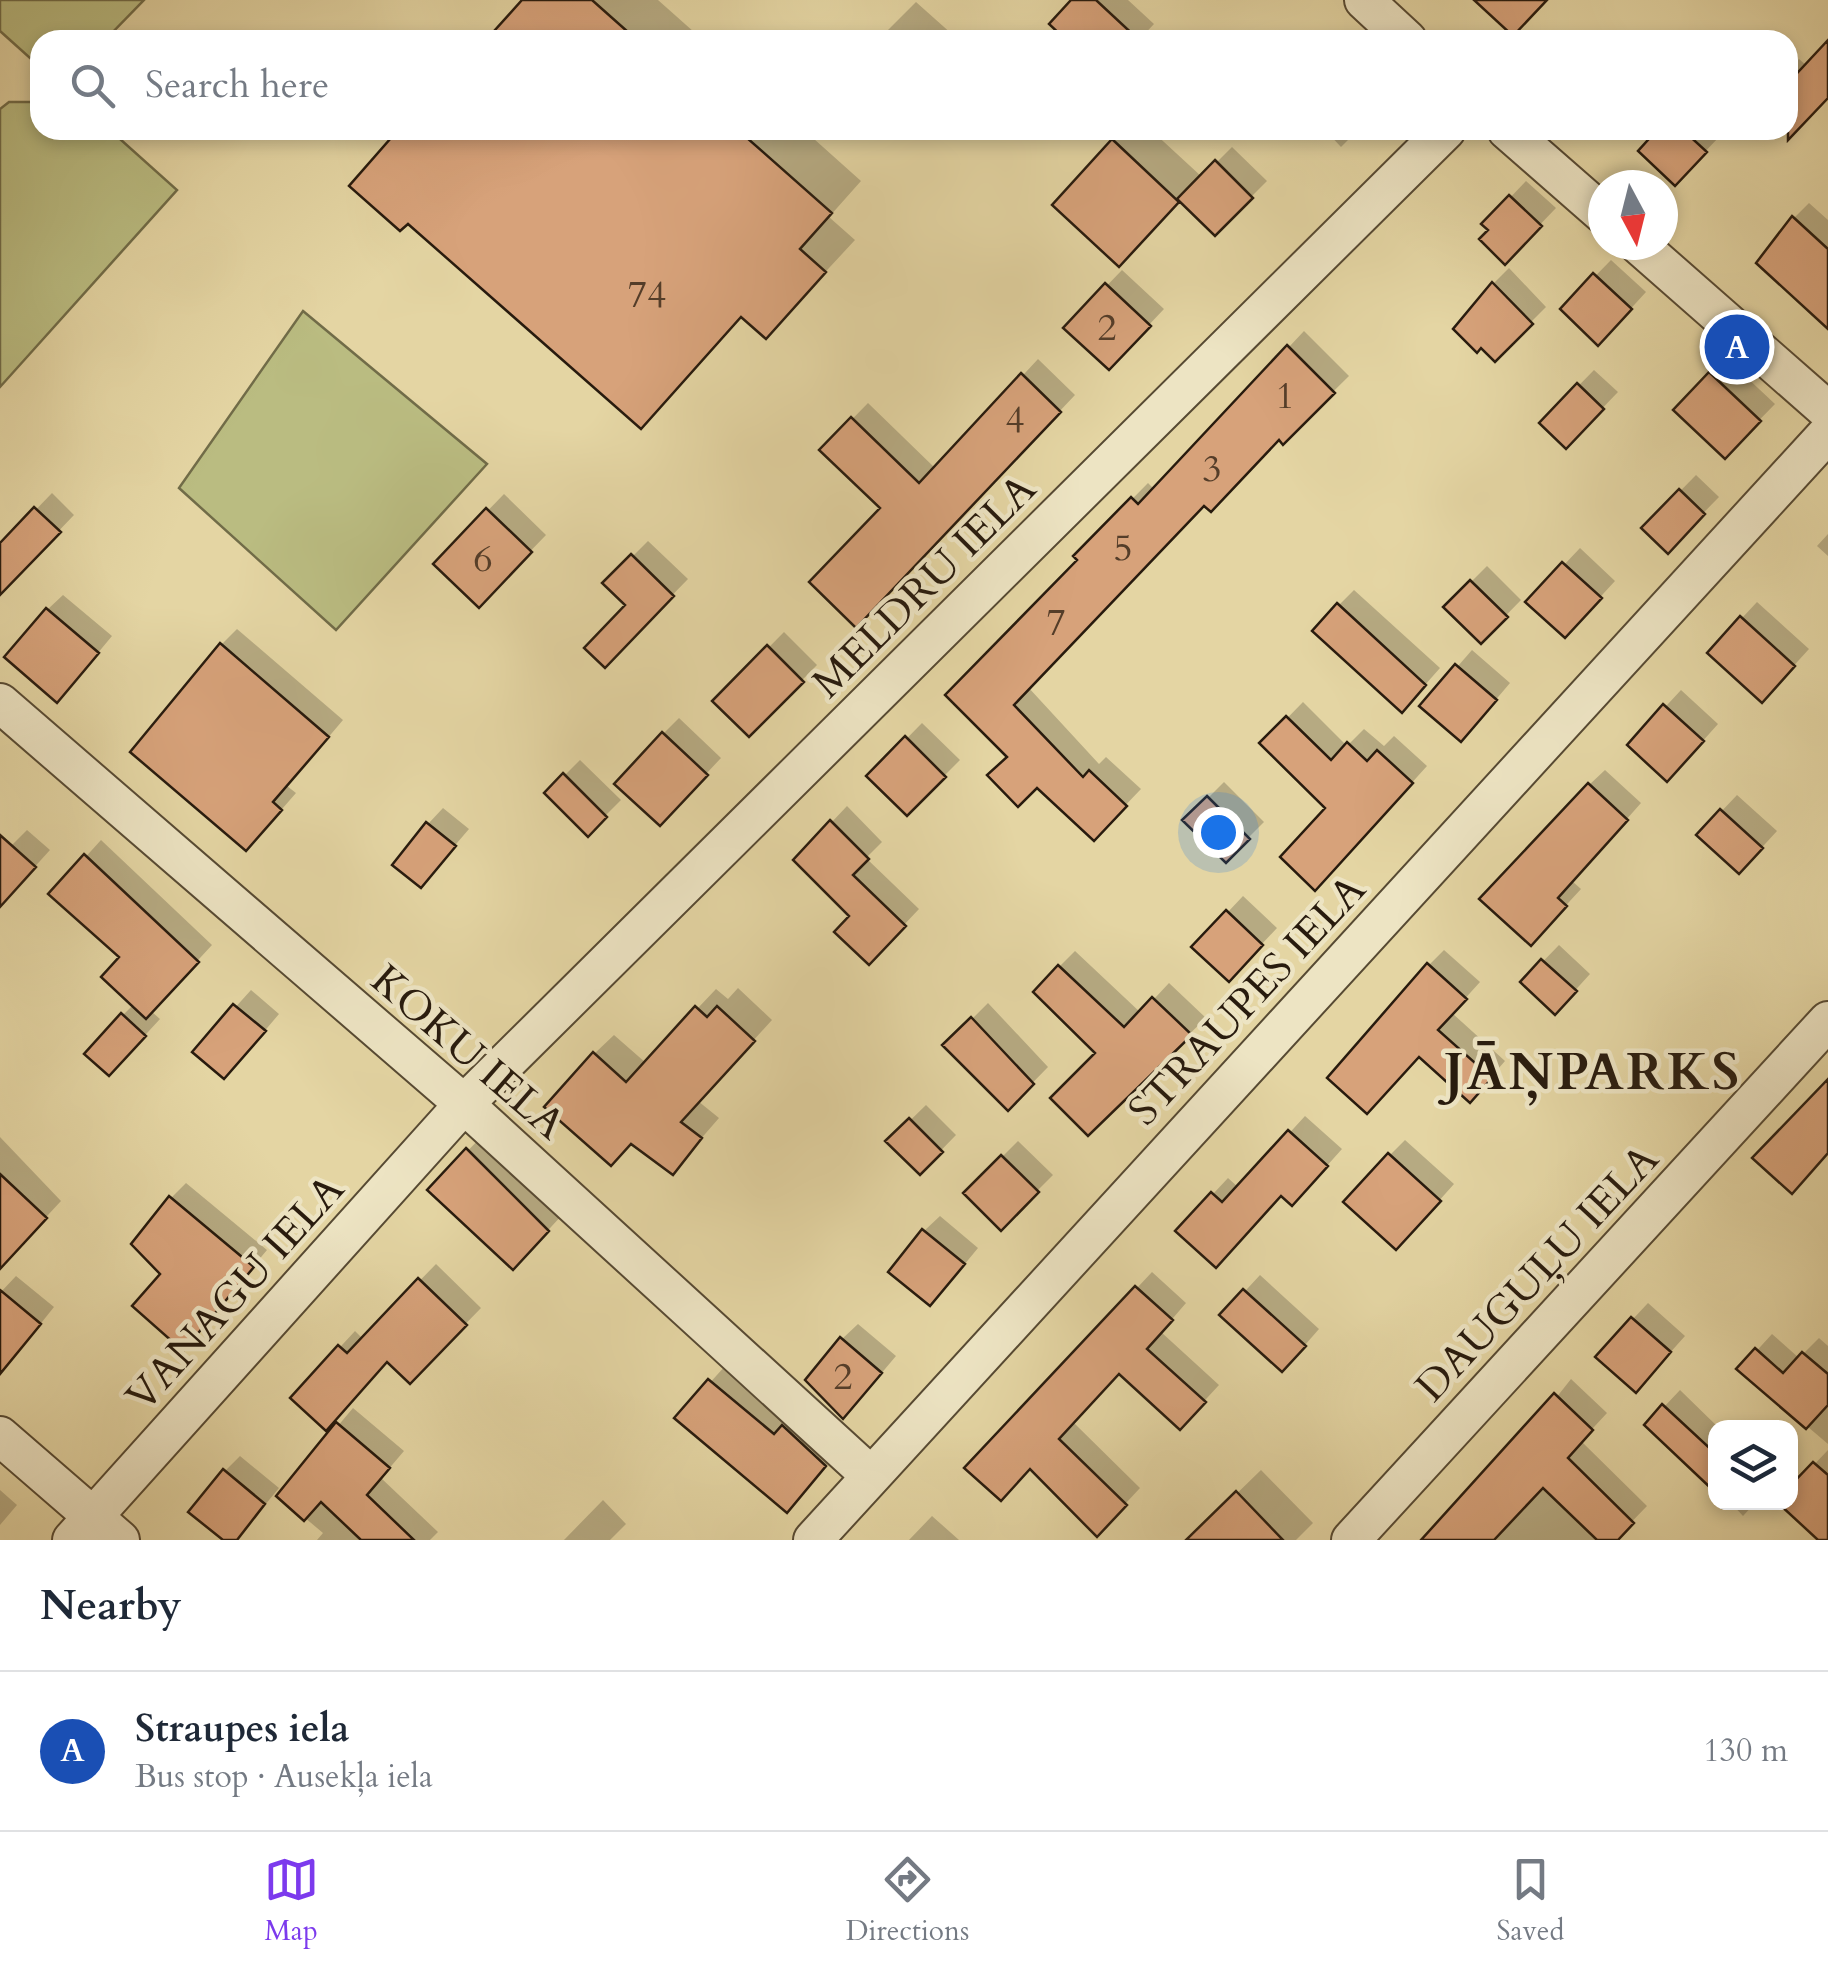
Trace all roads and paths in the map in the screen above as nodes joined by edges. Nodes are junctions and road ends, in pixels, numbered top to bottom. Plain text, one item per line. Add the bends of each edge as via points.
1 (1364, 0) edge
2 (1397, 30) edge
3 (1436, 140) edge
4 (1518, 140) edge
5 (1588, 201) edge
6 (1655, 260) edge
7 (1828, 411) edge
8 (1828, 433) edge
9 (0, 703) edge
10 (1828, 1020) edge
11 (464, 1104) junction
12 (0, 1436) edge
13 (870, 1475) junction
14 (95, 1532) edge
15 (813, 1540) edge
16 (1351, 1540) edge

1 - 2 street
3 - 11 street, MELDRU IELA
4 - 5 street
6 - 7 street
8 - 13 street, STRAUPES IELA
9 - 11 street, KOKU IELA
10 - 16 street, DAUGUĻU IELA
11 - 13 street, KOKU IELA
11 - 14 street, VANAGU IELA
12 - 14 street
13 - 15 street, STRAUPES IELA

